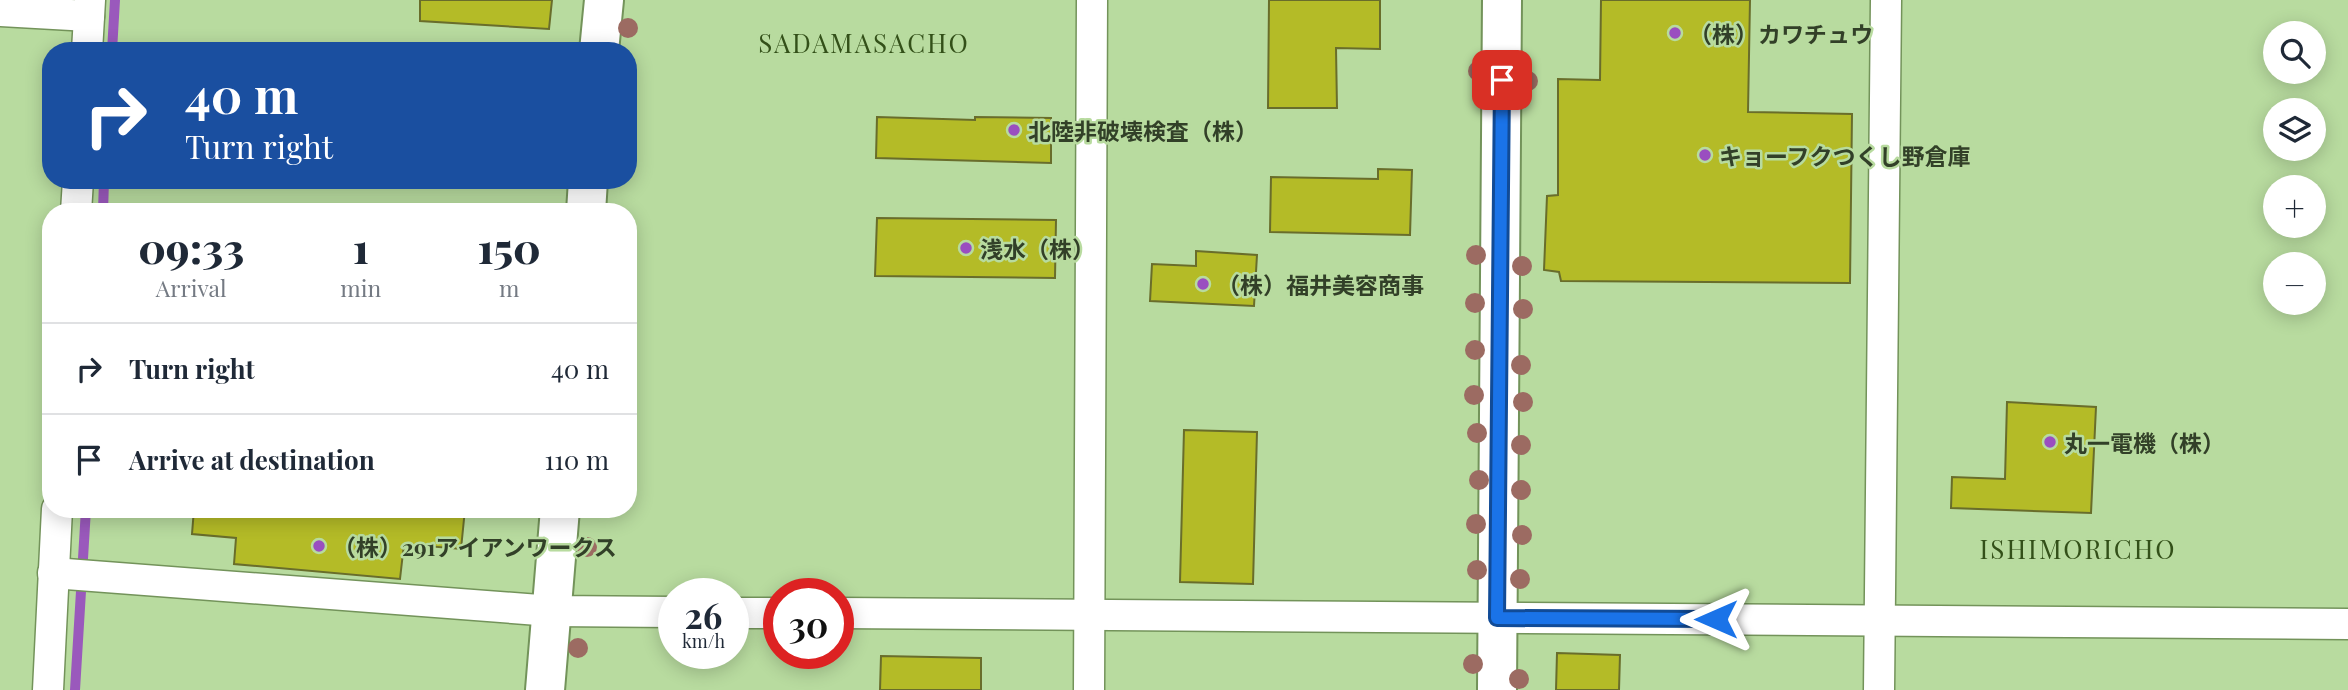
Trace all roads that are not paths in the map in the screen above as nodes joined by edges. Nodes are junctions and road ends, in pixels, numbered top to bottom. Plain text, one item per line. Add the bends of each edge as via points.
1 (604, 0) edge
2 (1091, 0) edge
3 (1502, 0) edge
4 (1886, 0) edge
5 (89, 8) edge
6 (0, 11) edge
7 (87, 42) edge
8 (600, 42) edge
9 (56, 518) edge
10 (559, 518) edge
11 (53, 573) junction
12 (552, 611) junction
13 (658, 612) edge
14 (854, 613) edge
15 (1090, 615) junction
16 (1497, 618) junction
17 (1880, 620) junction
18 (2348, 624) edge
19 (48, 690) edge
20 (545, 690) edge
21 (1089, 690) edge
22 (1497, 690) edge
23 (1879, 690) edge

1 - 8 street
2 - 15 street
3 - 16 street
4 - 17 street
5 - 6 street
5 - 7 street
9 - 11 street
10 - 12 street
11 - 12 street
11 - 19 street
12 - 13 street
12 - 20 street
14 - 15 street
15 - 16 street
15 - 21 street
16 - 17 street
16 - 22 street
17 - 18 street
17 - 23 street

